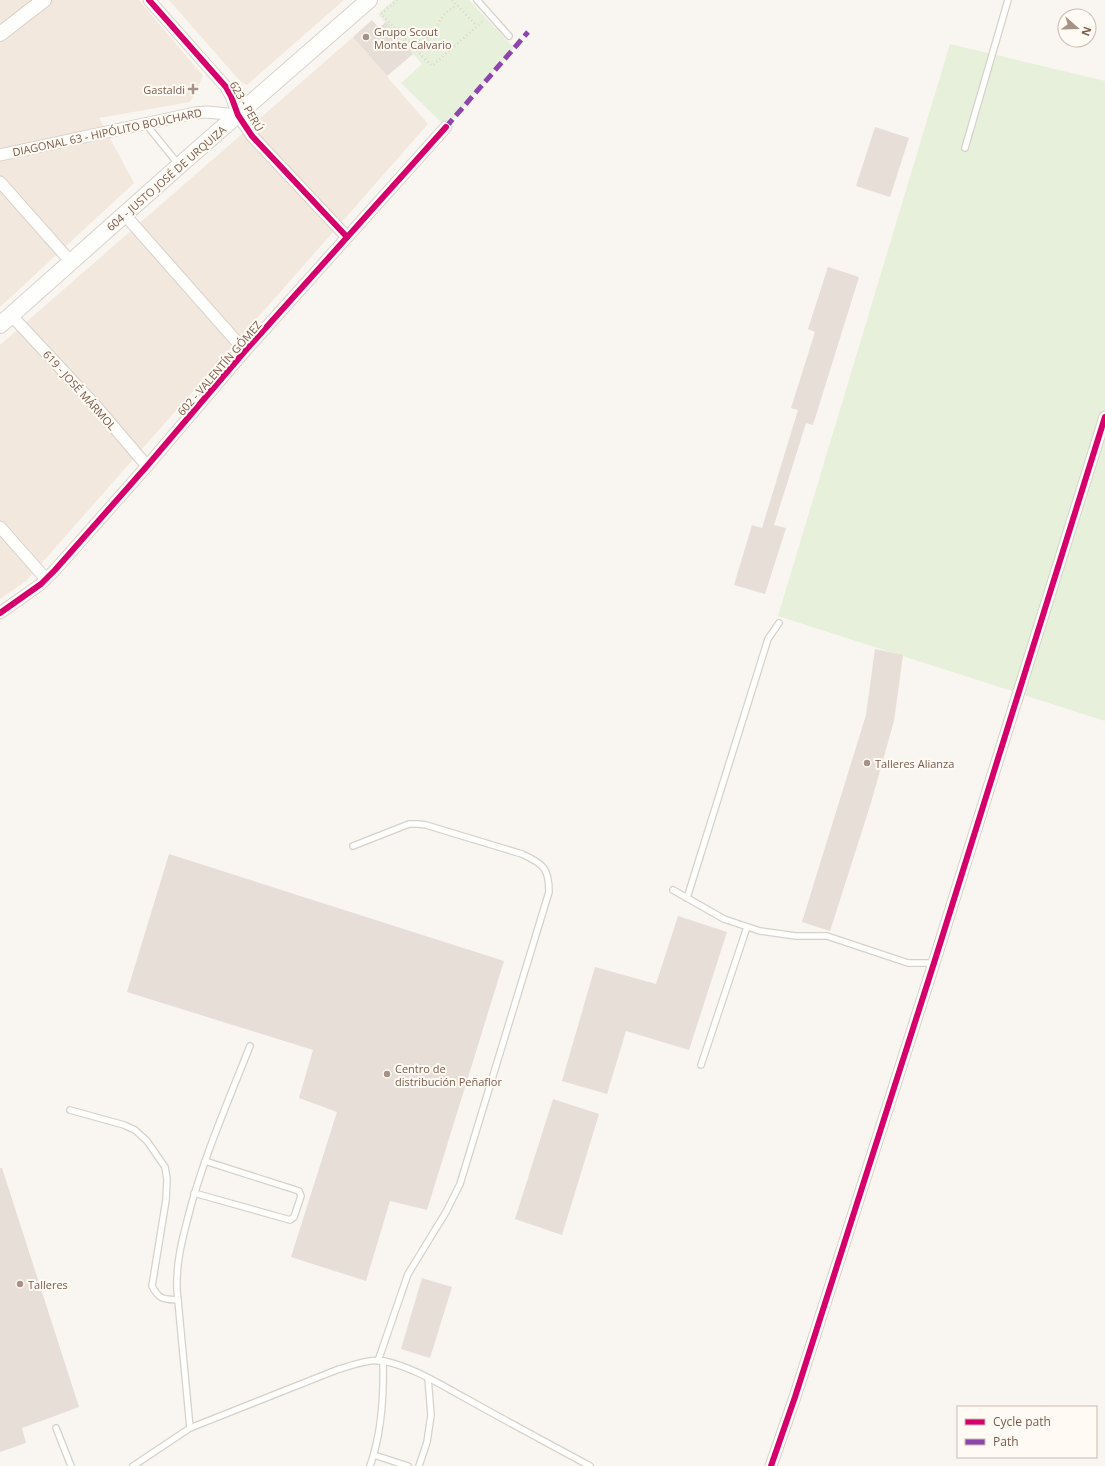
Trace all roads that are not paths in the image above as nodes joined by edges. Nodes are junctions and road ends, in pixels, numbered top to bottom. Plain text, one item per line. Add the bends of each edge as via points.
1 (44, 0) edge
2 (149, 0) edge
3 (368, 0) edge
4 (477, 0) edge
5 (1008, 0) edge
6 (0, 34) edge
7 (509, 36) dead end
8 (238, 115) junction
9 (145, 123) junction
10 (446, 128) dead end
11 (965, 148) dead end
12 (0, 155) edge
13 (180, 165) junction
14 (0, 182) edge
15 (124, 214) junction
16 (347, 237) junction
17 (72, 262) junction
18 (6, 320) edge
19 (245, 351) junction
20 (1105, 417) edge
21 (147, 466) junction
22 (0, 528) edge
23 (46, 579) junction
24 (0, 613) edge
25 (780, 624) dead end
26 (353, 846) dead end
27 (673, 890) dead end
28 (687, 898) junction
29 (747, 927) junction
30 (934, 963) junction
31 (250, 1046) dead end
32 (701, 1065) dead end
33 (70, 1110) dead end
34 (205, 1161) junction
35 (194, 1193) junction
36 (178, 1300) junction
37 (381, 1361) junction
38 (428, 1378) junction
39 (56, 1428) dead end
40 (190, 1428) junction
41 (374, 1454) junction
42 (70, 1466) edge
43 (133, 1466) edge
44 (370, 1466) edge
45 (408, 1466) edge
46 (419, 1466) edge
47 (590, 1466) edge
48 (771, 1466) edge

1 - 6 street
2 - 8 street, 623 - PERÚ via 226,87
3 - 8 main road, 604 - JUSTO JOSÉ DE URQUIZA
4 - 7 lane
5 - 11 lane
8 - 9 street, DIAGONAL 63 - HIPÓLITO BOUCHARD via 195,113
8 - 13 main road, 604 - JUSTO JOSÉ DE URQUIZA
8 - 16 street, 623 - PERÚ via 252,136
9 - 12 street, DIAGONAL 63 - HIPÓLITO BOUCHARD
9 - 13 lane
10 - 16 street, 602 - VALENTÍN GÓMEZ
13 - 15 main road, 604 - JUSTO JOSÉ DE URQUIZA
14 - 17 street
15 - 17 main road, 604 - JUSTO JOSÉ DE URQUIZA
15 - 19 street
16 - 19 street, 602 - VALENTÍN GÓMEZ
17 - 18 main road, 604 - JUSTO JOSÉ DE URQUIZA
18 - 21 street, 619 - JOSÉ MÁRMOL via 95,405
19 - 21 street, 602 - VALENTÍN GÓMEZ
20 - 30 street
21 - 23 street, 602 - VALENTÍN GÓMEZ
22 - 23 street
23 - 24 street, 602 - VALENTÍN GÓMEZ
25 - 28 lane via 768,639
26 - 37 lane via 409,824 426,825 522,854 535,860 549,877 549,892 460,1184 408,1274
27 - 28 lane
28 - 29 lane via 724,919
29 - 30 lane via 796,936 827,936 908,963
29 - 32 lane
30 - 48 street
31 - 34 lane
33 - 36 lane via 135,1130 147,1141 165,1168 166,1200 152,1286 156,1295 164,1299
34 - 35 lane
34 - 35 lane via 299,1191 301,1196 294,1218 290,1220
35 - 36 lane via 177,1267
36 - 40 lane
37 - 38 lane via 398,1365
37 - 40 lane via 339,1369
37 - 41 lane via 384,1393
38 - 46 lane via 431,1415 427,1442
38 - 47 lane
39 - 42 lane
40 - 43 lane
41 - 44 lane
41 - 45 lane

